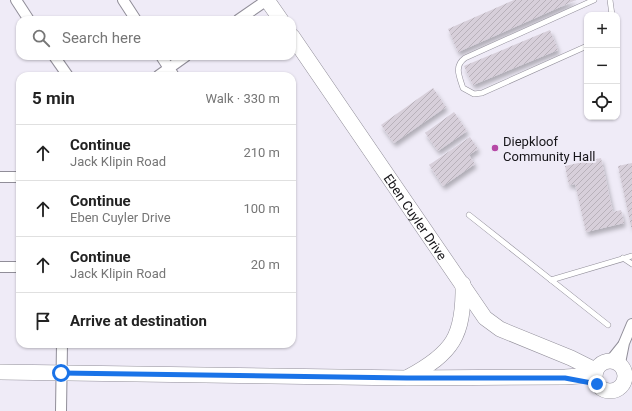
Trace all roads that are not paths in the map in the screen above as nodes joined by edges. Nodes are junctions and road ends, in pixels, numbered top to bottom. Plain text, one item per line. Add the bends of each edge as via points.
1 (16, 0) edge
2 (122, 0) edge
3 (267, 0) edge
4 (594, 0) edge
5 (610, 0) edge
6 (612, 12) edge
7 (26, 16) edge
8 (133, 16) edge
9 (244, 16) edge
10 (278, 16) edge
11 (296, 42) edge
12 (584, 47) edge
13 (57, 60) edge
14 (164, 60) edge
15 (182, 60) edge
16 (65, 72) edge
17 (172, 72) edge
18 (0, 177) edge
19 (16, 177) edge
20 (469, 215) dead end
21 (632, 256) edge
22 (623, 258) junction
23 (632, 264) edge
24 (0, 266) edge
25 (16, 267) edge
26 (552, 280) junction
27 (463, 284) junction
28 (632, 324) edge
29 (608, 326) dead end
30 (62, 348) edge
31 (0, 372) edge
32 (61, 373) junction
33 (613, 374) edge
34 (407, 378) junction
35 (61, 411) edge

1 - 7 street
2 - 8 street
3 - 9 street
3 - 10 street
4 - 12 lane via 466,58 458,66 458,74 463,88 474,94 482,93
5 - 6 lane
11 - 27 street, Eben Cuyler Drive
13 - 16 street
14 - 17 street
15 - 17 street
18 - 19 street
20 - 26 lane
21 - 22 lane
22 - 23 lane
22 - 26 lane
24 - 25 street
26 - 29 lane
27 - 33 street, Eben Cuyler Drive via 491,324 514,336
27 - 34 street via 462,314 455,339 435,361
28 - 33 street
30 - 32 street
31 - 32 street
32 - 34 street
32 - 35 street
33 - 34 street via 565,378

